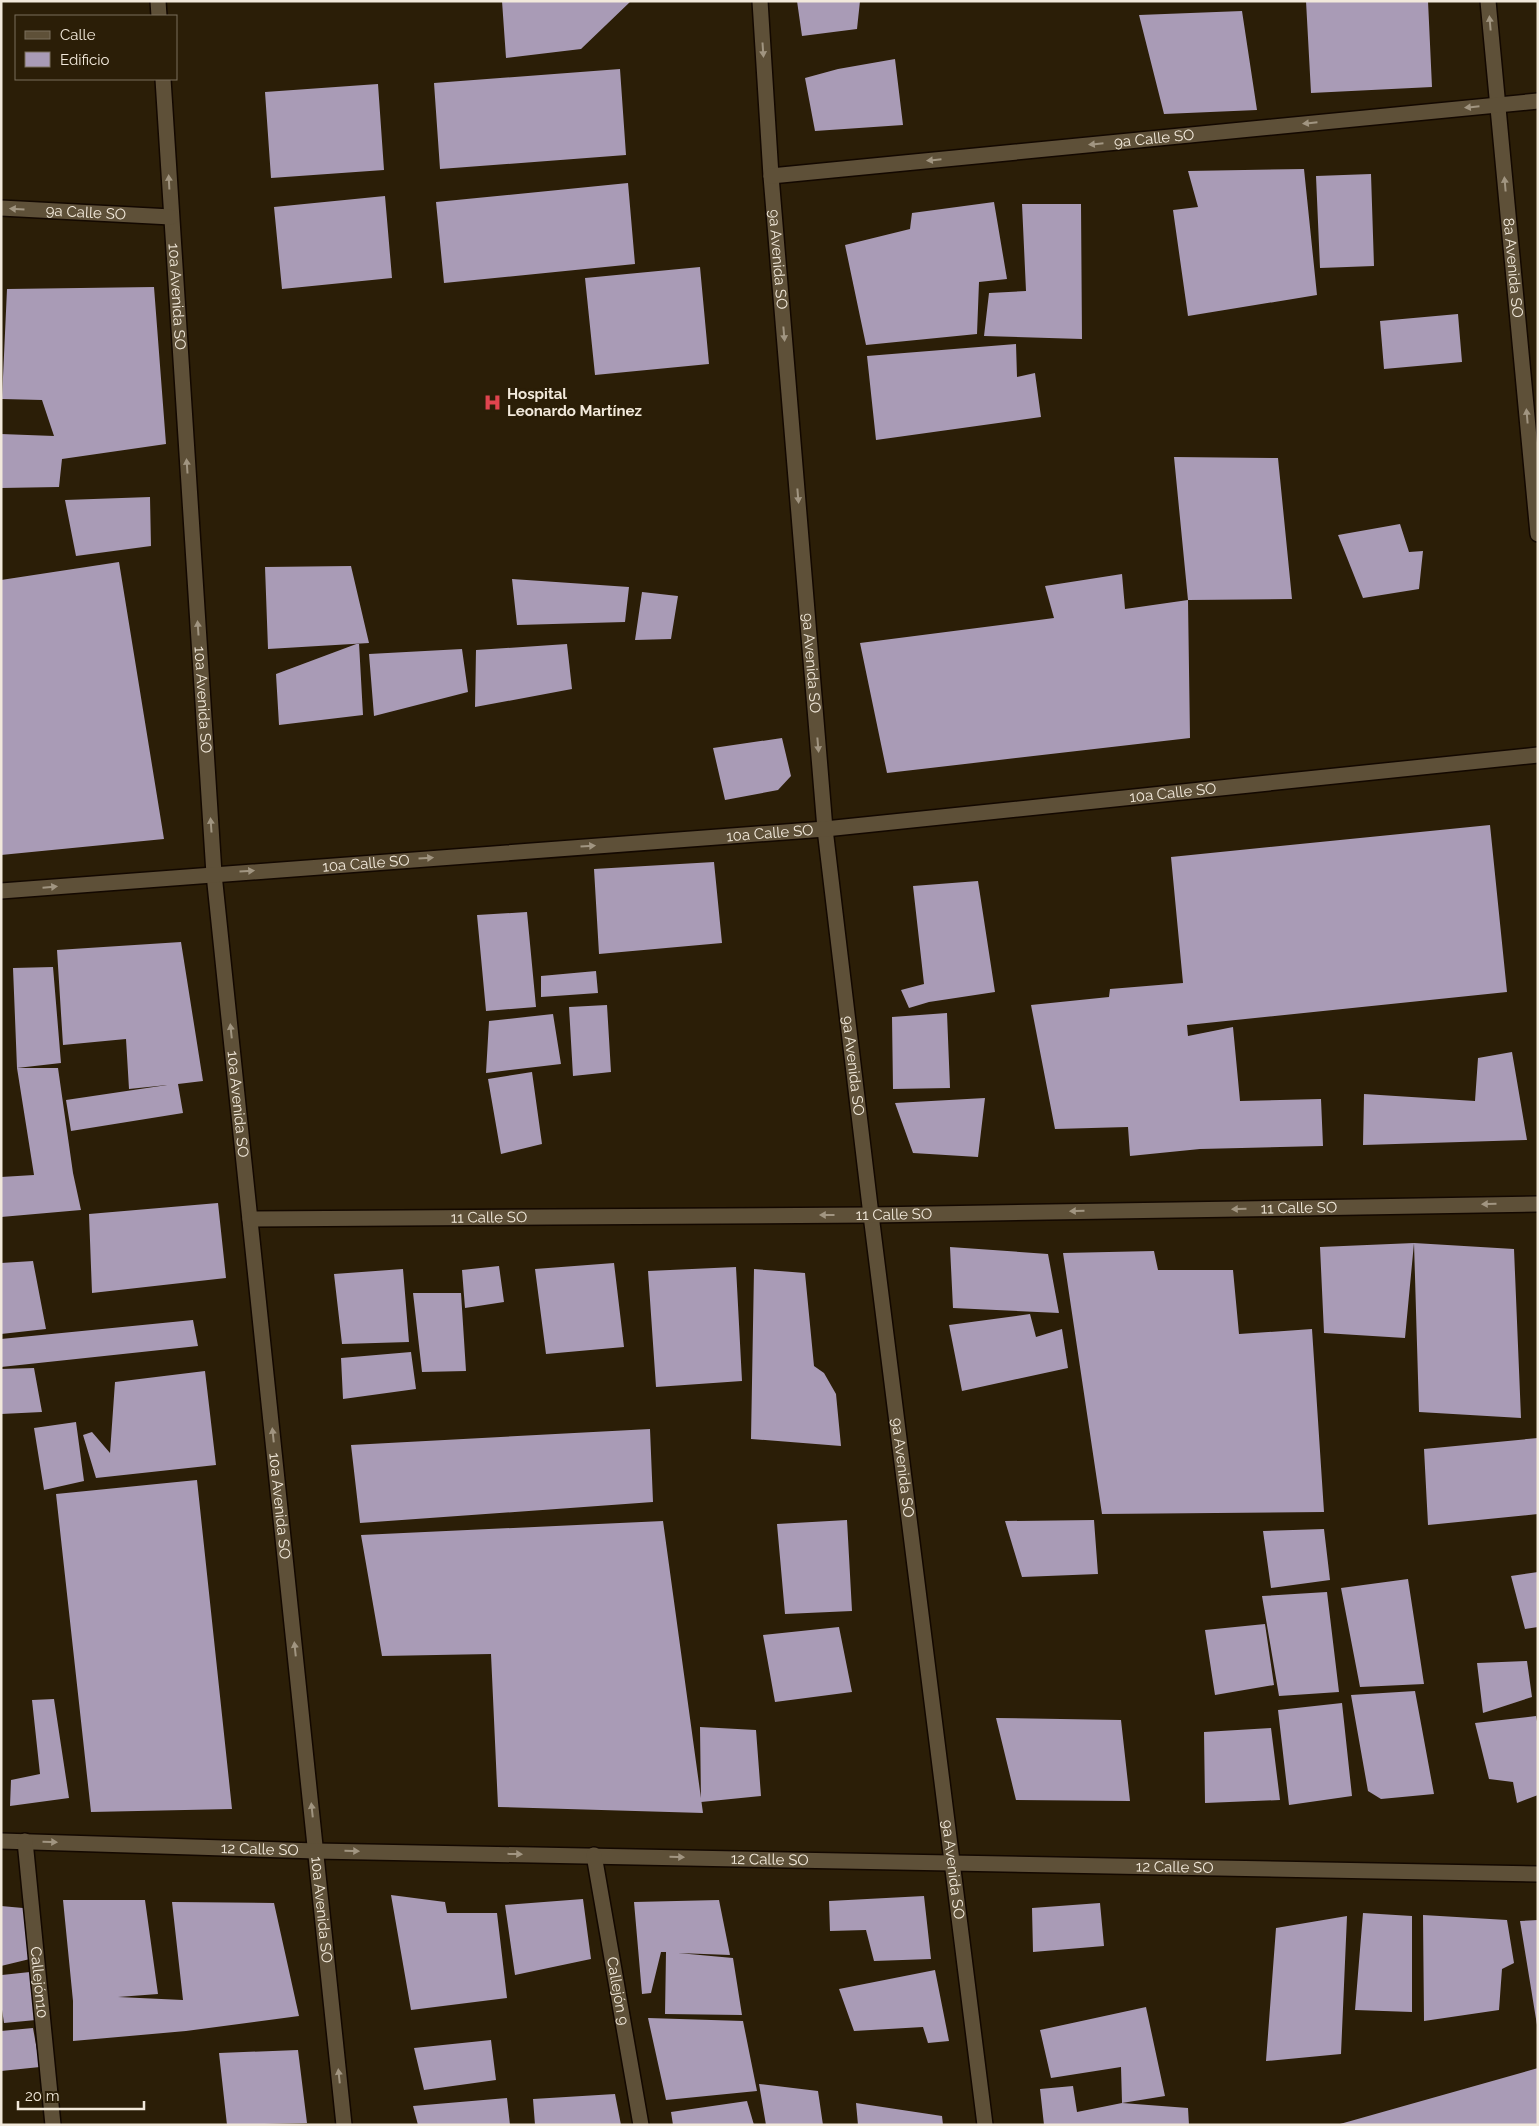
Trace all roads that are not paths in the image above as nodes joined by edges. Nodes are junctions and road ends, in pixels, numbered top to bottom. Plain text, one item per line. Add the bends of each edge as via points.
1 (158, 1) edge
2 (760, 1) edge
3 (1488, 1) edge
4 (159, 15) edge
5 (163, 80) edge
6 (1538, 101) edge
7 (1497, 105) junction
8 (771, 176) junction
9 (1, 208) edge
10 (171, 217) junction
11 (1538, 534) edge
12 (1538, 755) edge
13 (825, 828) junction
14 (214, 874) junction
15 (1, 891) edge
16 (1538, 1204) edge
17 (871, 1215) junction
18 (250, 1218) junction
19 (1, 1841) edge
20 (26, 1841) junction
21 (316, 1851) junction
22 (594, 1855) junction
23 (953, 1864) junction
24 (1538, 1874) edge
25 (53, 2125) edge
26 (344, 2125) edge
27 (641, 2125) edge
28 (985, 2125) edge

1 - 4 street
2 -> 8 street, 9a Avenida SO
7 -> 3 street, 8a Avenida SO
10 -> 5 street, 10a Avenida SO
6 - 7 street, 9a Calle SO
7 -> 8 street, 9a Calle SO
11 -> 7 street, 8a Avenida SO
8 -> 13 street, 9a Avenida SO
10 -> 9 street, 9a Calle SO
14 -> 10 street, 10a Avenida SO
12 - 13 street, 10a Calle SO
14 -> 13 street, 10a Calle SO
13 - 17 street, 9a Avenida SO
15 -> 14 street, 10a Calle SO
18 -> 14 street, 10a Avenida SO
16 -> 17 street, 11 Calle SO
17 -> 18 street, 11 Calle SO
17 - 23 street, 9a Avenida SO
21 -> 18 street, 10a Avenida SO
19 - 20 street, 12 Calle SO
20 -> 21 street, 12 Calle SO
20 - 25 street, Callejón10
21 -> 22 street, 12 Calle SO
26 -> 21 street, 10a Avenida SO
22 -> 23 street, 12 Calle SO
22 - 27 street, Callejón 9
23 - 24 street, 12 Calle SO
23 - 28 street, 9a Avenida SO

